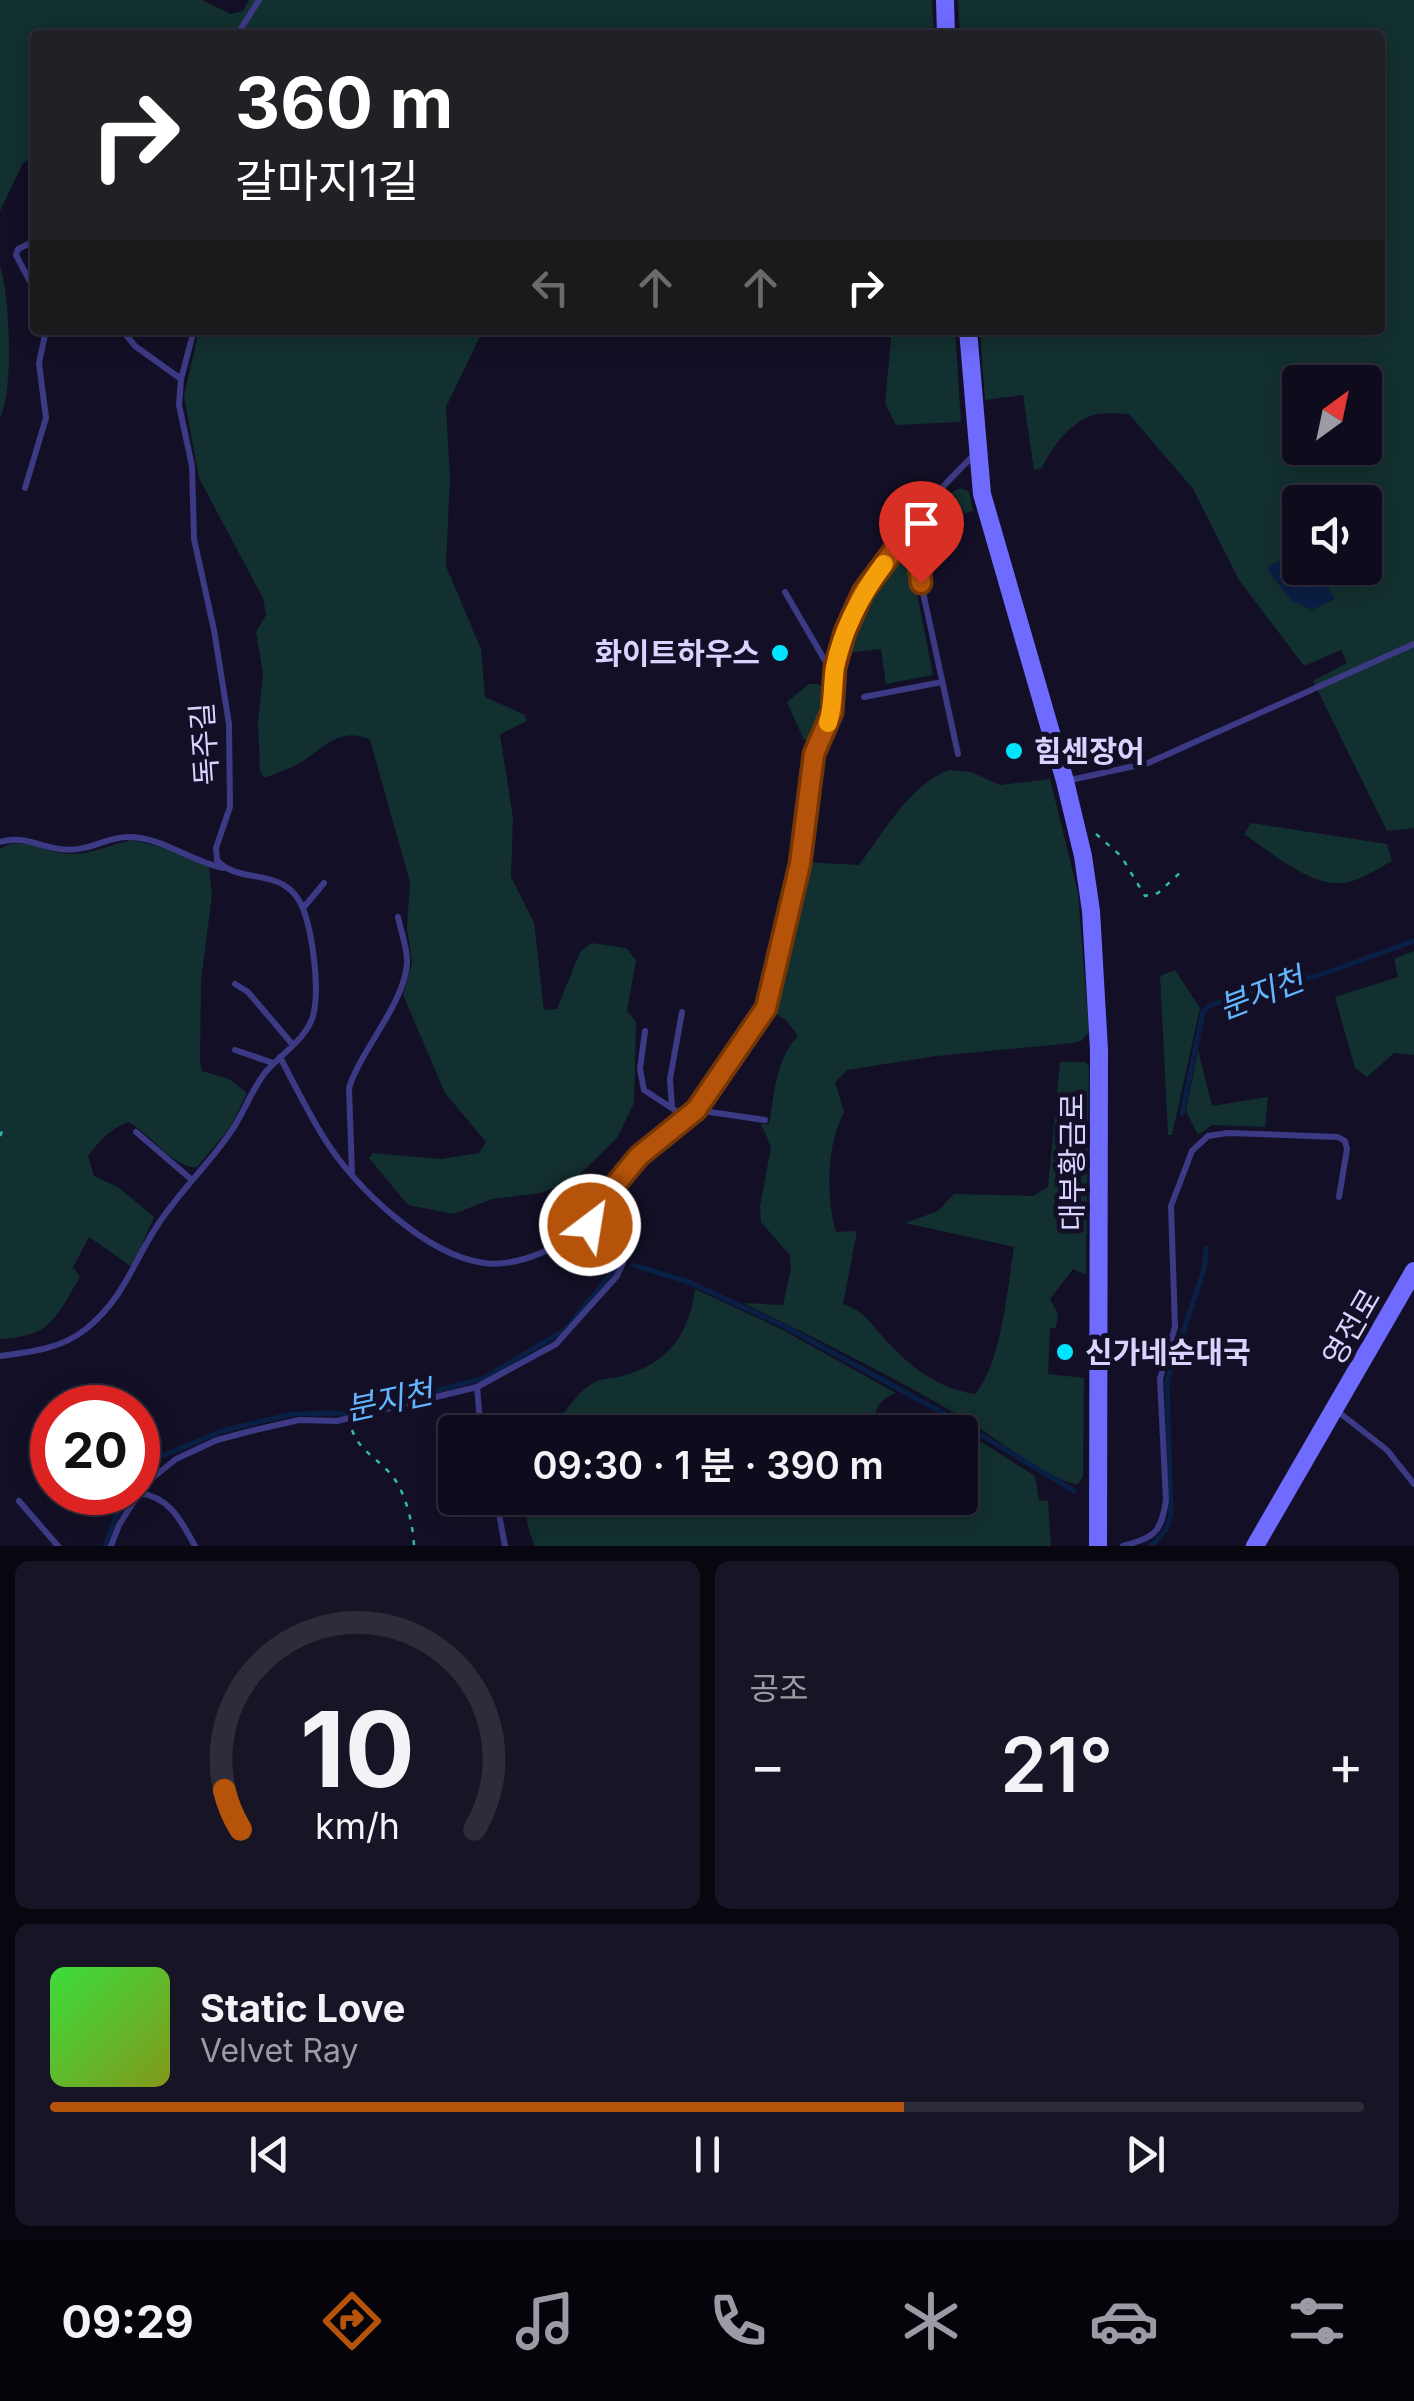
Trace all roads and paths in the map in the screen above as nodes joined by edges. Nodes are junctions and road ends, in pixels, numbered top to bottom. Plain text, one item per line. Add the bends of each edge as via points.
1 (259, 0) edge
2 (944, 0) edge
3 (241, 30) edge
4 (946, 30) edge
5 (30, 243) edge
6 (30, 282) edge
7 (45, 335) edge
8 (126, 335) edge
9 (193, 335) edge
10 (968, 335) edge
11 (182, 378) junction
12 (976, 452) junction
13 (25, 488) dead end
14 (915, 522) junction
15 (785, 592) dead end
16 (1414, 644) edge
17 (833, 681) junction
18 (942, 682) junction
19 (864, 697) dead end
20 (958, 754) dead end
21 (1065, 782) junction
22 (1076, 828) junction
23 (0, 842) edge
24 (226, 868) junction
25 (1183, 870) dead end
26 (324, 884) dead end
27 (303, 908) junction
28 (398, 917) dead end
29 (234, 984) dead end
30 (682, 1012) dead end
31 (645, 1031) dead end
32 (293, 1045) junction
33 (235, 1050) dead end
34 (280, 1056) junction
35 (273, 1064) junction
36 (672, 1109) junction
37 (696, 1110) junction
38 (687, 1118) junction
39 (765, 1120) dead end
40 (4, 1126) dead end
41 (136, 1132) dead end
42 (0, 1136) edge
43 (352, 1174) junction
44 (192, 1180) junction
45 (1339, 1196) dead end
46 (590, 1225) junction
47 (1414, 1271) edge
48 (0, 1356) edge
49 (477, 1387) junction
50 (1335, 1409) junction
51 (479, 1415) edge
52 (351, 1418) junction
53 (160, 1470) edge
54 (1414, 1484) edge
55 (160, 1499) edge
56 (19, 1501) dead end
57 (125, 1515) edge
58 (499, 1515) edge
59 (58, 1546) edge
60 (111, 1546) edge
61 (195, 1546) edge
62 (414, 1546) edge
63 (505, 1546) edge
64 (1098, 1546) edge
65 (1122, 1546) edge
66 (1255, 1546) edge

1 - 3 lane
2 - 4 main road
5 - 6 lane via 16,255
7 - 13 lane via 40,362 46,418
8 - 11 lane
9 - 11 lane, 독주길
10 - 12 main road, 대부황금로
11 - 24 lane, 독주길 via 194,540 228,714 230,807 216,848 216,860
12 - 14 lane
12 - 21 main road, 대부황금로 via 989,524
14 - 17 lane via 856,604
14 - 18 lane
15 - 17 lane
16 - 21 lane via 1148,764
17 - 37 lane via 832,712 814,754 800,864 770,996
18 - 19 lane
18 - 20 lane
21 - 22 main road, 대부황금로
22 - 25 path via 1114,849 1145,896 1158,894
22 - 64 main road, 대부황금로 via 1092,911 1099,1050
23 - 24 lane via 20,838 77,850 132,836
24 - 27 lane via 277,880
26 - 27 lane
27 - 32 lane via 314,1007 312,1021
28 - 43 lane via 406,970 349,1088
29 - 32 lane
30 - 36 lane via 670,1079
31 - 36 lane via 644,1090
32 - 34 lane
33 - 35 lane
34 - 35 lane
34 - 43 lane via 323,1137
35 - 44 lane
36 - 38 lane
37 - 38 lane
37 - 39 lane
38 - 46 lane via 639,1156
40 - 42 path
41 - 44 lane
43 - 46 lane via 423,1238 484,1263 515,1262
44 - 48 lane via 96,1320 52,1347
45 - 65 lane via 1348,1149 1338,1137 1228,1133 1208,1136 1192,1150 1171,1206 1175,1313 1160,1379 1163,1519 1152,1536
46 - 49 lane via 621,1251 617,1276 556,1344
47 - 50 main road, 영전로
49 - 51 lane
49 - 52 lane
50 - 54 lane, 영전로 via 1387,1450
50 - 66 main road, 영전로
52 - 53 lane via 300,1420 216,1440
52 - 62 path via 356,1441 396,1483
55 - 61 lane
56 - 59 lane
57 - 60 lane
58 - 63 lane

